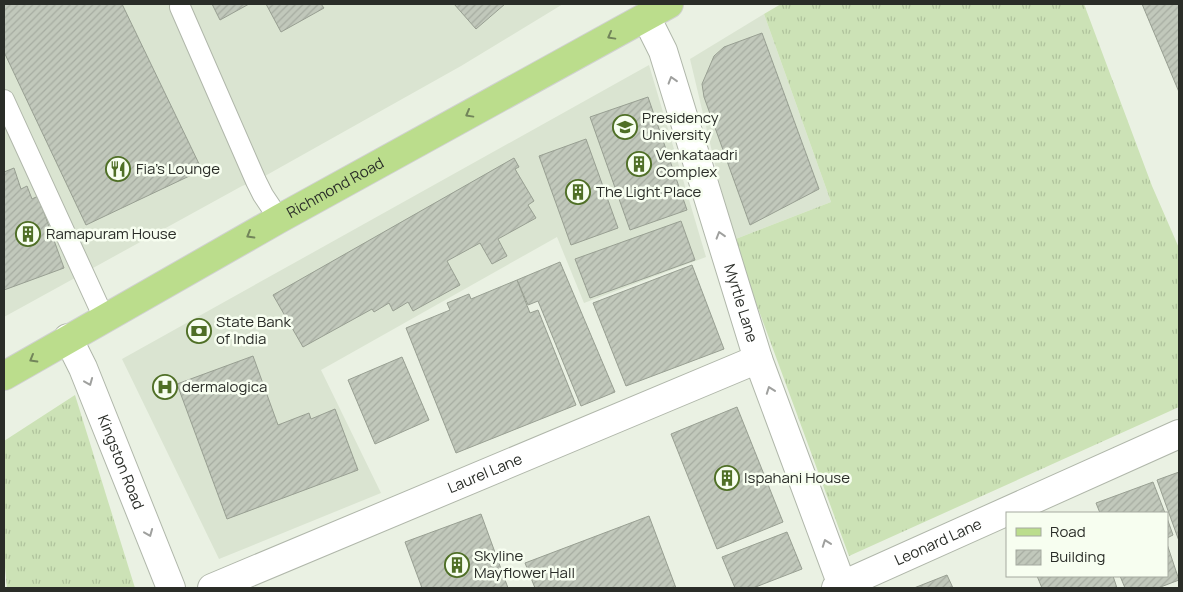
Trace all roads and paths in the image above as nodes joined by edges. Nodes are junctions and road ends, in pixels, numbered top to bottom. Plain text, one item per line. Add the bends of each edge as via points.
1 (180, 7) dead end
2 (658, 10) edge
3 (4, 100) edge
4 (279, 219) junction
5 (104, 318) junction
6 (68, 338) junction
7 (758, 359) junction
8 (4, 376) edge
9 (1179, 434) edge
10 (1007, 512) edge
11 (1006, 513) edge
12 (171, 588) edge
13 (212, 588) edge
14 (840, 588) edge

1 - 4 lane via 263,195
2 -> 4 main road, Richmond Road
7 -> 2 street, Myrtle Lane via 663,51
3 - 5 lane
4 -> 5 main road, Richmond Road
5 - 6 main road, Richmond Road
6 -> 8 main road, Richmond Road
6 -> 12 street, Kingston Road
7 - 13 street, Laurel Lane
14 -> 7 street, Myrtle Lane
9 - 10 street, Leonard Lane
11 - 14 street, Leonard Lane

